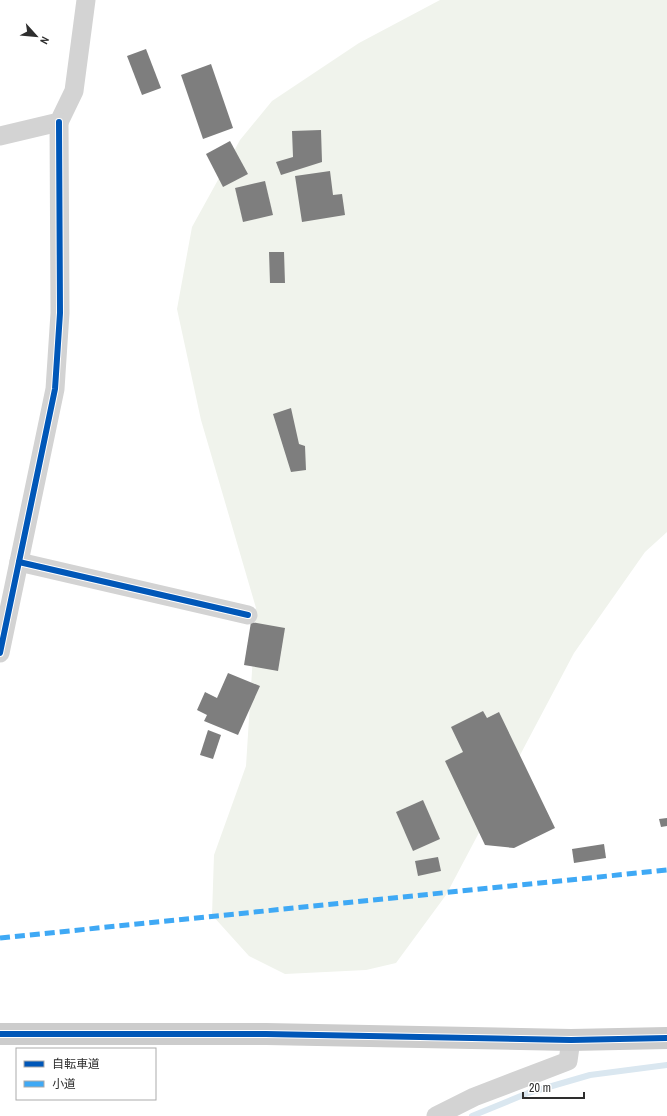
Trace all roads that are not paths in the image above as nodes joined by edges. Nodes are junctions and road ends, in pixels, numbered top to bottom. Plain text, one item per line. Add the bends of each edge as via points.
1 (86, 0) edge
2 (59, 122) junction
3 (0, 136) edge
4 (19, 562) junction
5 (248, 614) dead end
6 (0, 653) edge
7 (0, 1034) edge
8 (667, 1038) edge
9 (571, 1040) junction
10 (436, 1116) edge

1 - 2 street via 74,91
2 - 3 street
2 - 4 street via 60,313 55,389
4 - 5 street
4 - 6 street
7 - 9 street via 266,1034
8 - 9 street
9 - 10 street via 568,1061 474,1097

